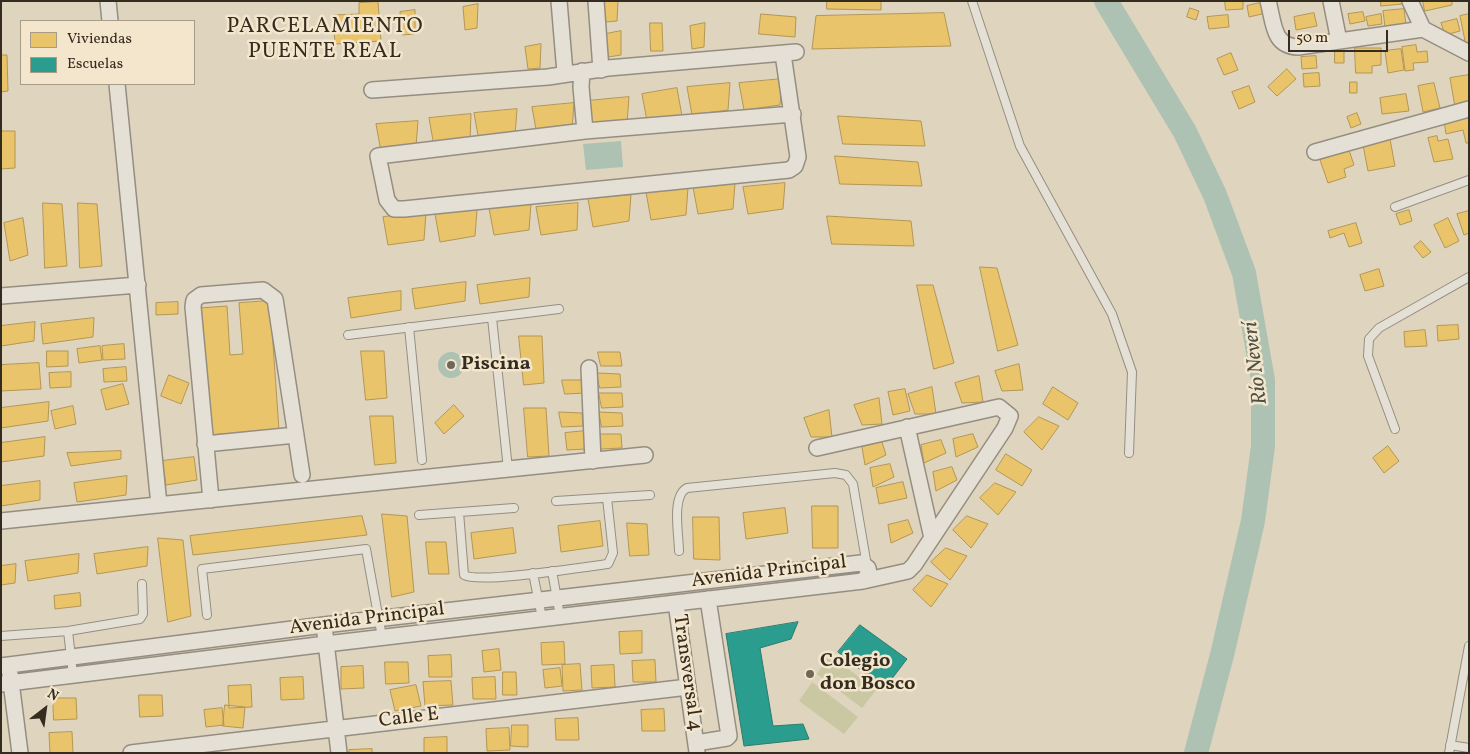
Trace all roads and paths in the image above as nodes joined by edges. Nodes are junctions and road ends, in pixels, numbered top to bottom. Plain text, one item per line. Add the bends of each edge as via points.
1 (108, 1) edge
2 (559, 1) edge
3 (596, 1) edge
4 (972, 1) edge
5 (1268, 1) edge
6 (1331, 1) edge
7 (1410, 1) edge
8 (110, 20) edge
9 (1423, 29) junction
10 (1339, 41) junction
11 (1469, 53) edge
12 (601, 70) junction
13 (582, 71) junction
14 (565, 73) junction
15 (117, 85) edge
16 (372, 90) dead end
17 (1469, 109) edge
18 (792, 114) junction
19 (585, 131) junction
20 (1315, 152) dead end
21 (1469, 180) edge
22 (1395, 206) dead end
23 (1469, 277) edge
24 (138, 285) junction
25 (1, 296) edge
26 (559, 309) dead end
27 (492, 318) junction
28 (409, 327) junction
29 (348, 335) dead end
30 (589, 368) dead end
31 (907, 427) junction
32 (1395, 429) dead end
33 (296, 435) junction
34 (206, 444) junction
35 (817, 448) dead end
36 (1129, 454) dead end
37 (645, 455) dead end
38 (422, 460) dead end
39 (592, 460) junction
40 (508, 469) junction
41 (302, 475) dead end
42 (650, 495) dead end
43 (607, 498) junction
44 (211, 500) junction
45 (556, 501) dead end
46 (159, 505) junction
47 (514, 508) dead end
48 (459, 512) junction
49 (419, 515) dead end
50 (1, 522) edge
51 (932, 538) junction
52 (679, 551) dead end
53 (552, 571) junction
54 (533, 574) junction
55 (865, 575) junction
56 (142, 584) dead end
57 (557, 598) junction
58 (708, 599) junction
59 (538, 600) junction
60 (676, 603) junction
61 (206, 615) dead end
62 (560, 616) junction
63 (378, 618) junction
64 (542, 618) junction
65 (324, 625) junction
66 (68, 631) junction
67 (1, 636) edge
68 (382, 637) junction
69 (326, 644) junction
70 (1469, 646) edge
71 (71, 657) junction
72 (5, 665) edge
73 (74, 675) junction
74 (6, 684) edge
75 (688, 686) junction
76 (336, 727) junction
77 (697, 748) edge
78 (1469, 748) edge
79 (1449, 749) edge
80 (20, 753) edge
81 (131, 753) edge
82 (339, 753) edge

1 - 8 street
2 - 14 street
3 - 12 street
4 - 36 lane via 1020,146 1112,314 1132,372
5 - 10 street via 1278,39 1287,46
6 - 10 street
7 - 9 street
9 - 10 street
9 - 11 street
12 - 13 street
12 - 18 street via 790,53
13 - 14 street
13 - 19 street
14 - 16 street
15 - 24 street
17 - 20 street
18 - 19 street
18 - 19 street via 798,158 789,170 404,209 394,209 387,200 378,156
21 - 22 lane
23 - 32 lane via 1379,328 1369,339 1368,356
24 - 25 street
24 - 46 street
26 - 27 lane
27 - 28 lane
27 - 40 lane
28 - 29 lane
28 - 38 lane
30 - 39 street
31 - 35 street
31 - 51 street
31 - 51 street via 999,407 1010,416
33 - 34 street
33 - 34 street via 275,299 263,290 202,295 194,300 193,307
33 - 41 street
34 - 44 street
37 - 39 street
39 - 40 street
40 - 44 street
42 - 43 lane
43 - 45 lane
43 - 53 lane via 613,553 608,564
44 - 46 street
46 - 50 street
47 - 48 lane
48 - 49 lane
48 - 54 lane via 464,575 478,578
51 - 55 street via 908,571
52 - 55 lane via 677,498 682,490 846,474 853,484
53 - 54 lane
53 - 57 lane
54 - 59 lane
55 - 57 street, Avenida Principal via 861,563
55 - 58 street, Avenida Principal
56 - 66 lane via 143,614 140,619
57 - 59 street, Avenida Principal
57 - 62 lane
58 - 60 street, Avenida Principal
58 - 77 street via 729,736
59 - 63 street, Avenida Principal
59 - 64 lane
60 - 62 street, Avenida Principal
60 - 75 street, Transversal 4
61 - 63 lane via 202,569 366,549
62 - 64 street, Avenida Principal
63 - 65 street, Avenida Principal
63 - 68 lane
64 - 68 street, Avenida Principal
65 - 69 street
65 - 71 street, Avenida Principal
66 - 67 lane
66 - 71 lane
68 - 69 street, Avenida Principal
69 - 73 street, Avenida Principal
69 - 76 street
70 - 79 lane
71 - 72 street, Avenida Principal
71 - 73 lane
72 - 74 street
73 - 74 street, Avenida Principal
74 - 80 street
75 - 76 street, Calle E
75 - 77 street, Transversal 4
76 - 81 street, Calle E
76 - 82 street
78 - 79 lane

